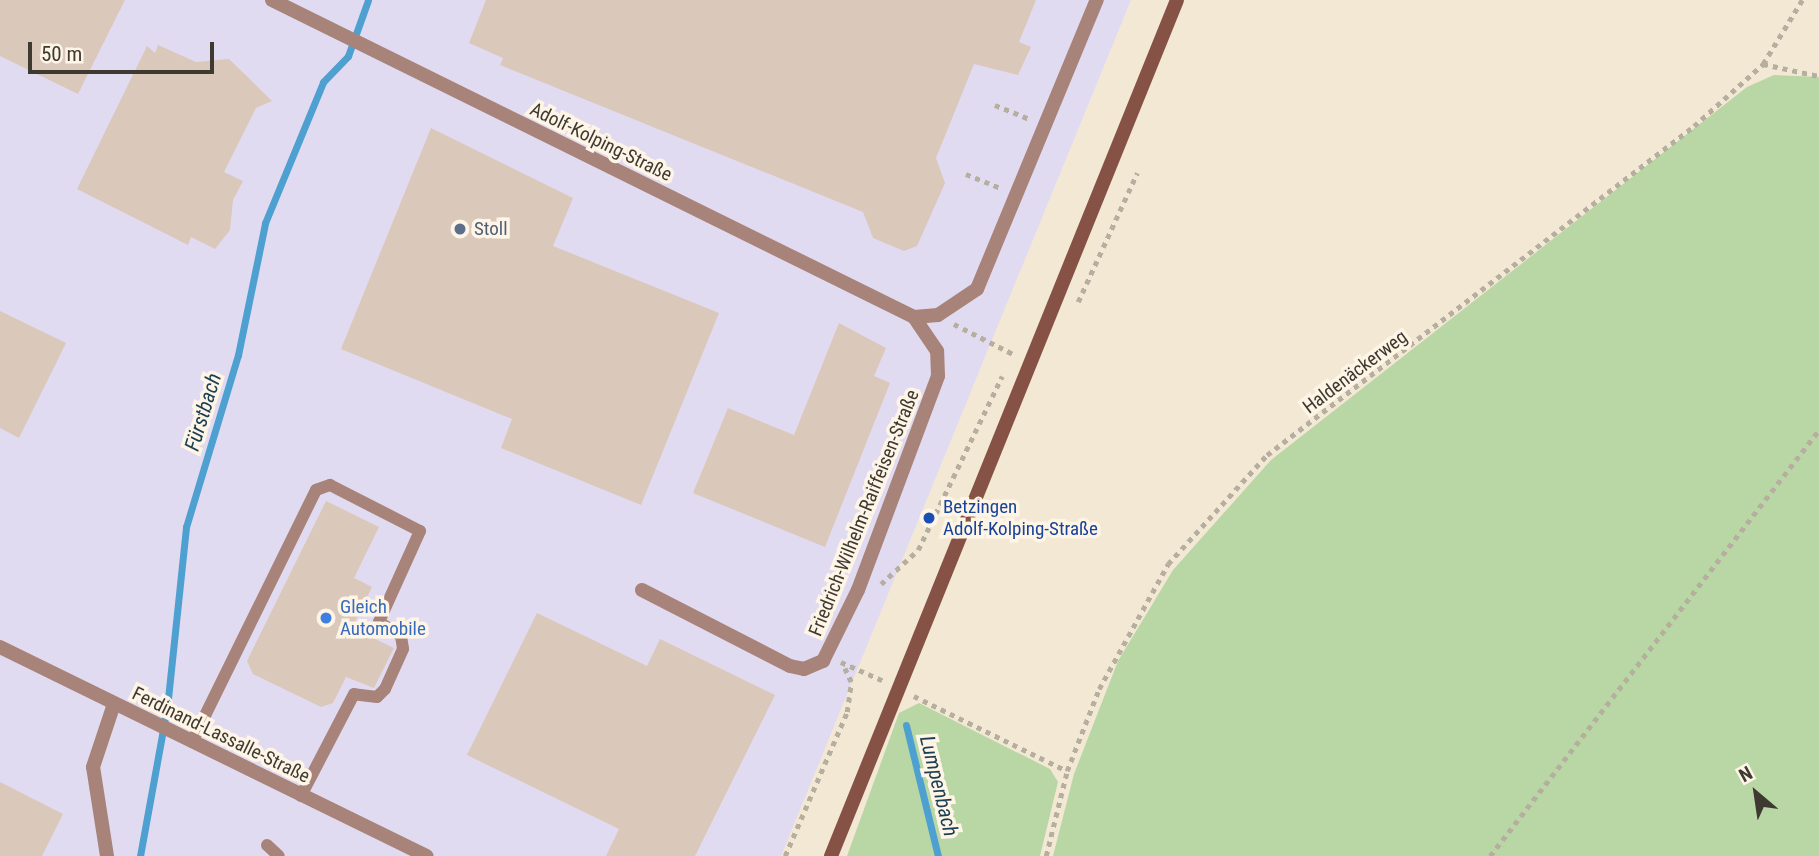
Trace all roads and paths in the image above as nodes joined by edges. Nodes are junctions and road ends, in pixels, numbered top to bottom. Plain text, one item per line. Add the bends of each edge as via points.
1 (272, 0) edge
2 (1097, 0) edge
3 (1177, 0) edge
4 (1802, 0) edge
5 (1763, 64) junction
6 (1819, 76) edge
7 (995, 105) dead end
8 (1046, 126) junction
9 (966, 174) dead end
10 (1018, 195) junction
11 (938, 316) junction
12 (914, 317) junction
13 (1819, 430) edge
14 (642, 590) dead end
15 (858, 590) junction
16 (0, 647) edge
17 (828, 655) junction
18 (841, 662) junction
19 (896, 687) junction
20 (114, 704) junction
21 (190, 740) junction
22 (1067, 771) junction
23 (301, 796) junction
24 (267, 845) dead end
25 (107, 856) edge
26 (279, 856) edge
27 (426, 856) edge
28 (785, 856) edge
29 (831, 856) edge
30 (1046, 856) edge
31 (1490, 856) edge

1 - 12 street, Adolf-Kolping-Straße
2 - 8 street
3 - 19 main road
4 - 5 path, Haldenäckerweg
5 - 6 path
5 - 22 path, Haldenäckerweg via 1694,126 1268,455 1168,564 1112,658
7 - 8 path
8 - 10 street
9 - 10 path
10 - 11 street via 976,289
11 - 12 street
11 - 15 path via 1011,353 918,550 874,589
12 - 15 street, Friedrich-Wilhelm-Raiffeisen-Straße via 937,351 938,376
13 - 31 path
14 - 17 street, Friedrich-Wilhelm-Raiffeisen-Straße via 790,666 814,667
15 - 17 street, Friedrich-Wilhelm-Raiffeisen-Straße
16 - 20 street, Ferdinand-Lassalle-Straße
17 - 18 path
18 - 19 path
18 - 28 path via 851,682 847,712
19 - 22 path
19 - 29 main road
20 - 21 street, Ferdinand-Lassalle-Straße
20 - 25 street via 93,767
21 - 23 street, Ferdinand-Lassalle-Straße
21 - 23 lane via 316,490 330,485 421,531 379,622 401,636 403,649 385,689 377,696 354,694
22 - 30 path, Haldenäckerweg
23 - 27 street, Ferdinand-Lassalle-Straße
24 - 26 lane

